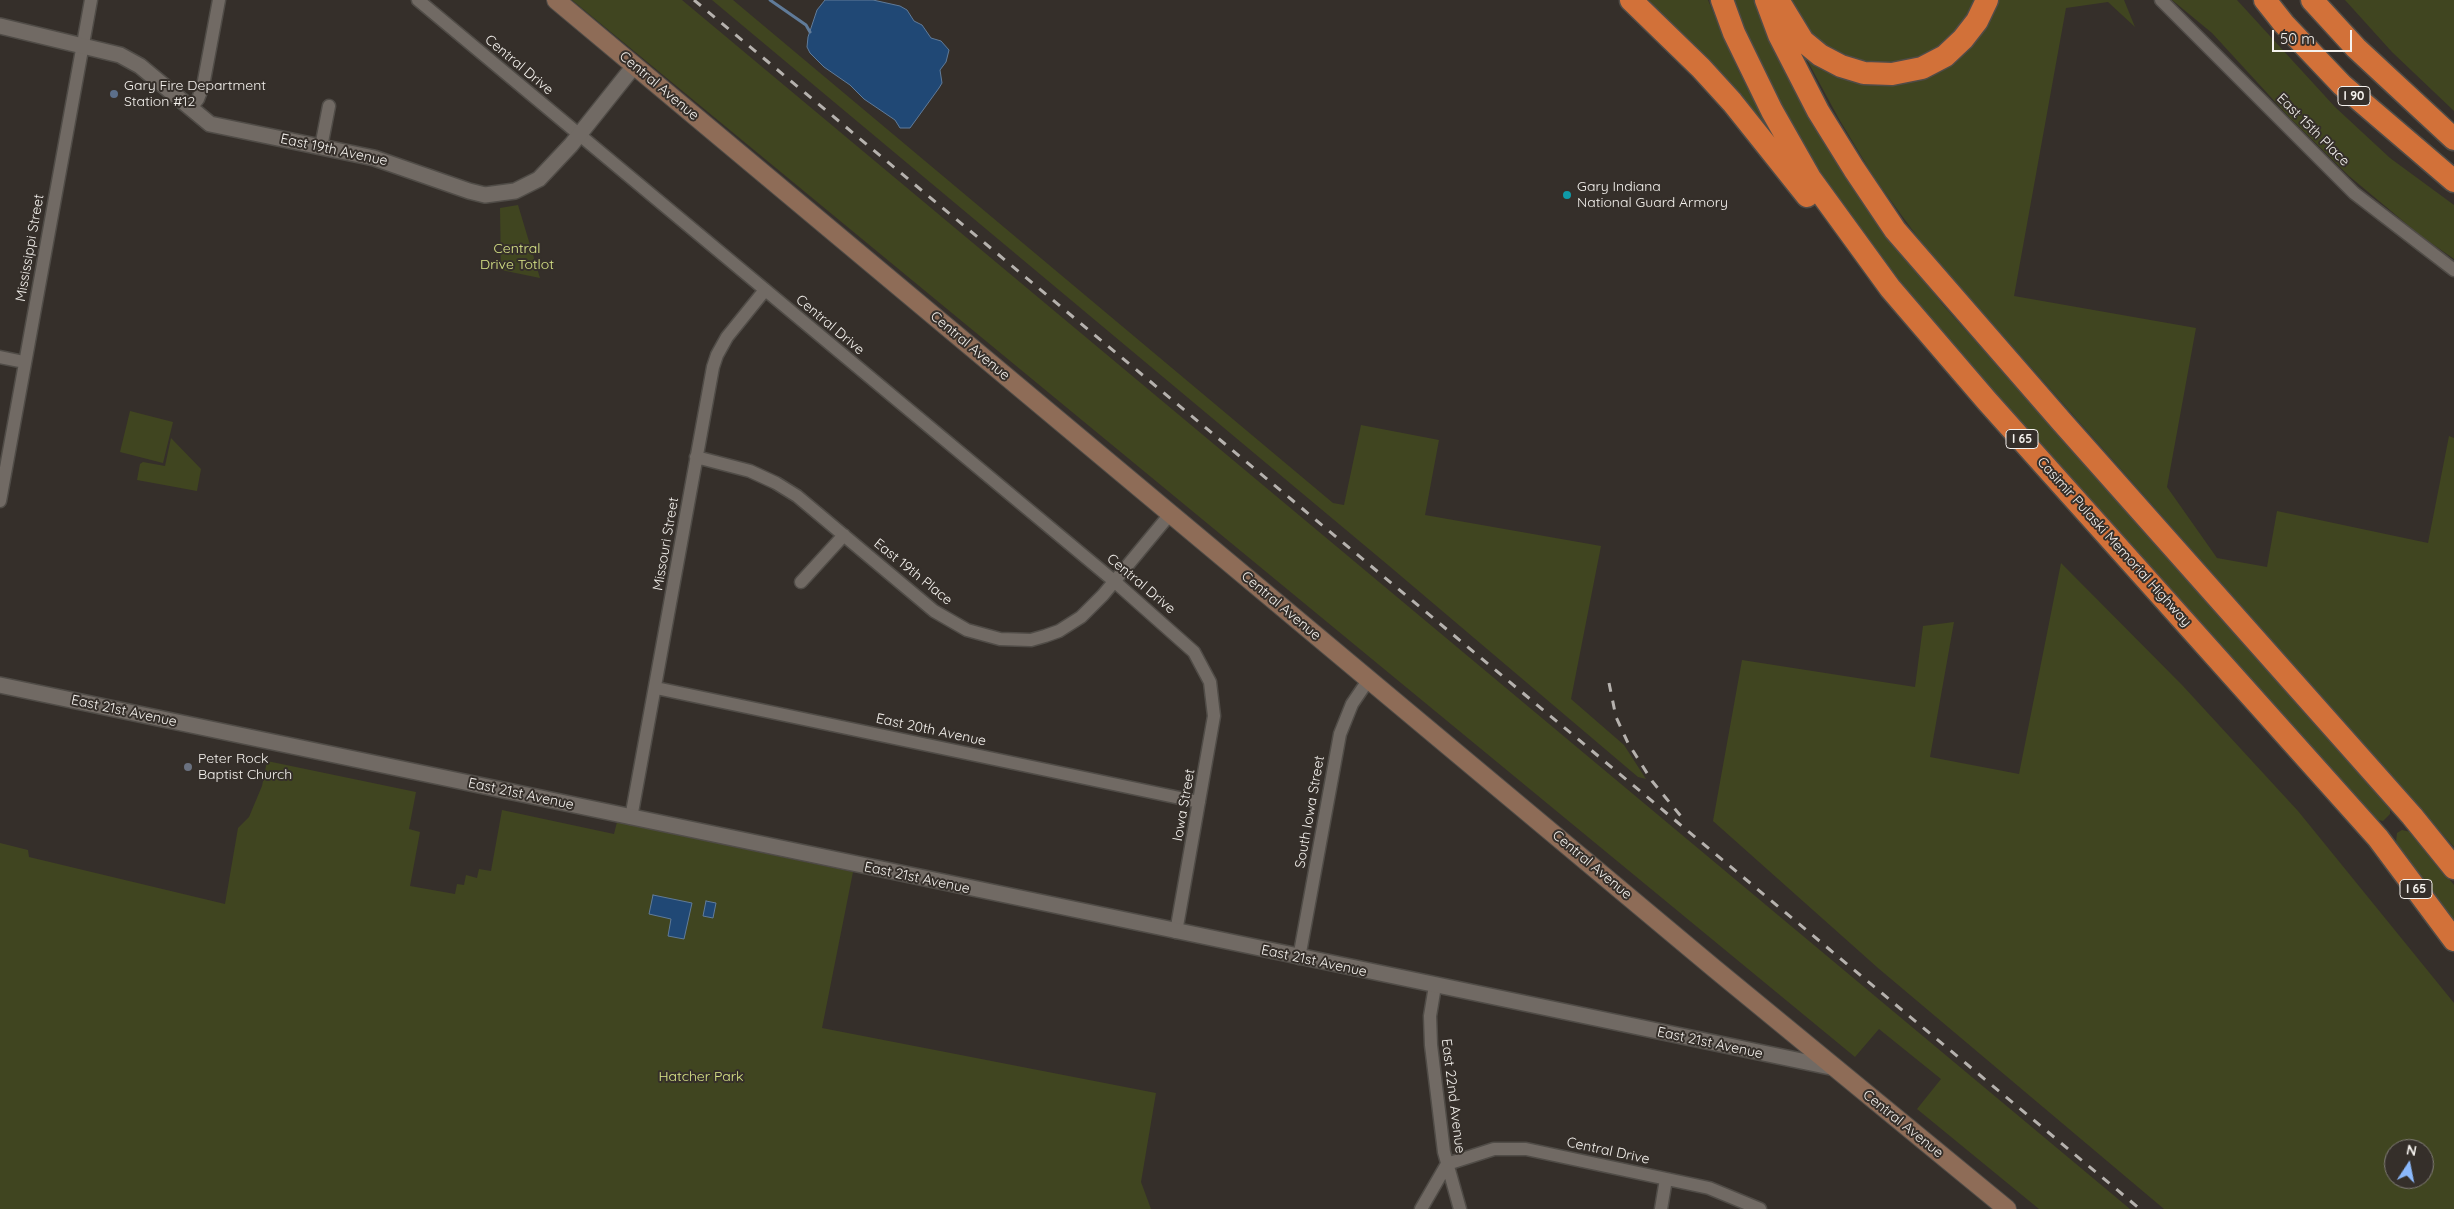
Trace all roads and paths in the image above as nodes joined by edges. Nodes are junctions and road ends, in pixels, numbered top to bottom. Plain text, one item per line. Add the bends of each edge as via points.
1 (91, 0) edge
2 (219, 0) edge
3 (418, 0) edge
4 (556, 0) edge
5 (1631, 0) edge
6 (1722, 0) edge
7 (1766, 0) edge
8 (1778, 0) edge
9 (1987, 0) edge
10 (2161, 0) edge
11 (2265, 0) edge
12 (2312, 0) edge
13 (0, 26) edge
14 (82, 45) junction
15 (634, 66) junction
16 (329, 106) dead end
17 (191, 108) junction
18 (579, 134) junction
19 (2454, 139) edge
20 (321, 147) junction
21 (2454, 182) edge
22 (2454, 270) edge
23 (1890, 288) junction
24 (765, 290) junction
25 (0, 357) edge
26 (24, 362) junction
27 (696, 457) junction
28 (0, 501) edge
29 (1171, 513) junction
30 (844, 535) junction
31 (1114, 581) junction
32 (802, 582) dead end
33 (1369, 679) junction
34 (1210, 682) joint
35 (0, 685) edge
36 (656, 688) junction
37 (1199, 802) junction
38 (632, 818) junction
39 (2454, 868) edge
40 (1176, 932) junction
41 (2454, 940) edge
42 (1299, 958) junction
43 (1435, 986) junction
44 (1835, 1068) junction
45 (1447, 1164) junction
46 (1666, 1179) junction
47 (1421, 1209) edge
48 (1460, 1209) edge
49 (1662, 1209) edge
50 (1760, 1209) edge
51 (2007, 1209) edge

1 - 14 street, Mississippi Street
2 - 17 street via 203,86
3 - 18 street, Central Drive
4 - 15 main road, Central Avenue
5 - 23 highway via 1732,102 1827,222
6 - 23 highway, Casimir Pulaski Memorial Highway / I 65 via 1734,33 1772,111 1810,178
7 - 39 highway via 1779,35 1818,111 1895,230 2361,758
8 - 9 highway via 1803,41 1820,55 1864,73 1892,74 1922,68 1945,56 1977,21
10 - 22 street, East 15th Place via 2354,193
11 - 21 highway, I 90 via 2342,85
12 - 19 highway, I 90 via 2356,48
13 - 14 street, East 19th Avenue
14 - 17 street, East 19th Avenue via 113,52 134,62
14 - 26 street, Mississippi Street
15 - 18 street, East 19th Avenue
15 - 29 main road, Central Avenue
16 - 20 street
17 - 20 street, East 19th Avenue via 210,124
18 - 20 street, East 19th Avenue via 539,179 524,188 496,195 469,191 390,162
18 - 24 street, Central Drive
23 - 41 highway, Casimir Pulaski Memorial Highway / I 65 via 2378,838
24 - 27 street, Missouri Street via 727,336 717,354
24 - 31 street, Central Drive
25 - 26 street
26 - 28 street, Mississippi Street
27 - 30 street, East 19th Place via 750,471 776,483
27 - 36 street, Missouri Street
29 - 31 street, East 19th Place
29 - 33 main road, Central Avenue
30 - 31 street, East 19th Place via 934,611 967,630 1000,639 1031,640 1059,631 1091,608
30 - 32 street
31 - 34 street, Central Drive via 1188,644
33 - 42 street, South Iowa Street via 1352,704 1340,734
33 - 44 main road, Central Avenue
34 - 37 street, Iowa Street via 1214,716
35 - 38 street, East 21st Avenue
36 - 37 street, East 20th Avenue
36 - 38 street, Missouri Street
37 - 40 street, Iowa Street
38 - 40 street, East 21st Avenue
40 - 42 street, East 21st Avenue
42 - 43 street, East 21st Avenue
43 - 44 street, East 21st Avenue
43 - 45 street, East 22nd Avenue via 1430,1038
44 - 51 main road, Central Avenue
45 - 46 street, Central Drive via 1494,1149 1526,1149
45 - 47 street
45 - 48 street, East 22nd Avenue
46 - 49 street
46 - 50 street, Central Drive via 1709,1188

